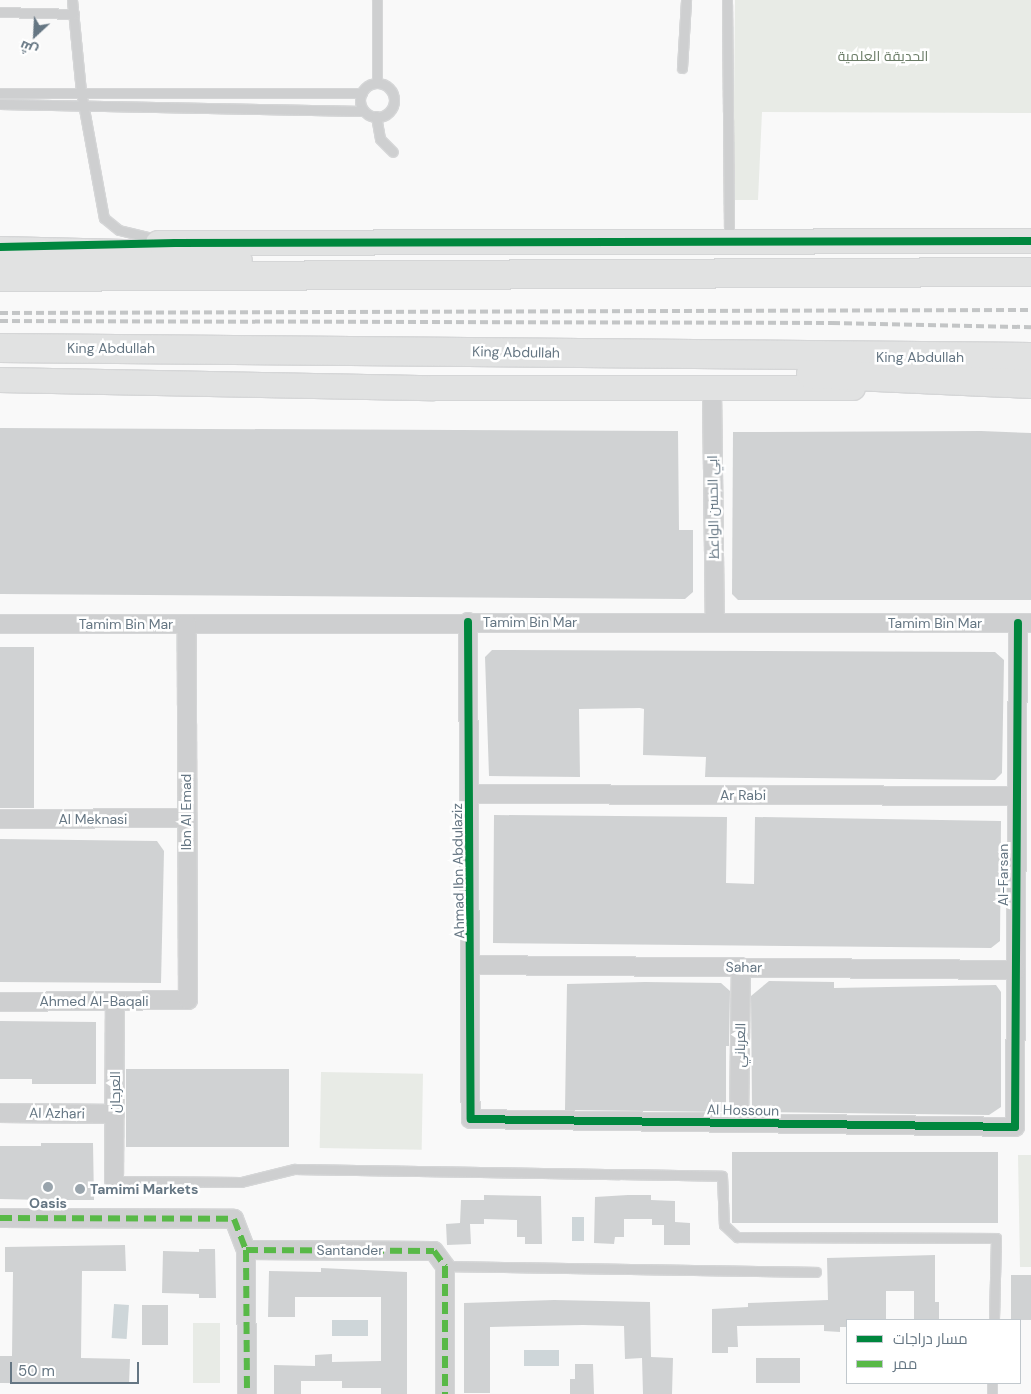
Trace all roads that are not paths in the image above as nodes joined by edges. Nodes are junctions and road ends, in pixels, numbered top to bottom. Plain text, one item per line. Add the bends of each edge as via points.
1 (72, 0) edge
2 (377, 0) edge
3 (686, 0) edge
4 (727, 0) edge
5 (0, 12) edge
6 (74, 14) junction
7 (682, 68) dead end
8 (377, 83) junction
9 (81, 92) junction
10 (0, 93) edge
11 (362, 93) junction
12 (0, 104) edge
13 (84, 105) junction
14 (363, 111) junction
15 (376, 116) junction
16 (393, 152) dead end
17 (1031, 241) edge
18 (175, 243) junction
19 (729, 243) junction
20 (0, 247) edge
21 (0, 251) edge
22 (1031, 258) edge
23 (1031, 272) edge
24 (855, 273) junction
25 (0, 277) edge
26 (446, 277) junction
27 (0, 348) edge
28 (268, 349) junction
29 (1031, 357) edge
30 (0, 380) edge
31 (1031, 384) edge
32 (712, 390) junction
33 (468, 622) junction
34 (1024, 623) edge
35 (0, 624) edge
36 (187, 624) junction
37 (715, 624) junction
38 (470, 794) junction
39 (1015, 796) junction
40 (186, 818) junction
41 (0, 819) edge
42 (472, 965) junction
43 (740, 967) junction
44 (1016, 970) junction
45 (188, 1000) joint
46 (0, 1002) edge
47 (115, 1002) junction
48 (1023, 1046) edge
49 (0, 1112) edge
50 (114, 1114) junction
51 (470, 1119) joint
52 (739, 1123) junction
53 (1015, 1127) joint
54 (114, 1182) joint
55 (0, 1218) edge
56 (246, 1250) junction
57 (445, 1266) junction
58 (816, 1272) dead end
59 (994, 1319) edge
60 (247, 1394) edge
61 (445, 1394) edge

1 - 6 lane
2 - 8 lane
3 - 7 lane
4 - 19 lane
5 - 6 lane
6 - 9 lane
8 - 11 lane via 365,87
8 - 15 lane via 389,88 393,100 388,112
9 - 10 lane
9 - 11 lane
9 - 13 lane
11 - 14 lane
12 - 13 lane
13 - 14 lane
13 - 18 lane via 104,218 120,230
14 - 15 lane
15 - 16 lane via 380,139
17 - 19 main road
18 - 19 main road
18 - 20 main road
21 - 26 highway via 165,255
22 - 24 main road
23 - 24 highway
24 - 26 highway
25 - 26 highway
27 - 28 highway, King Abdullah
28 - 29 highway, King Abdullah
28 - 31 highway
30 - 32 main road
31 - 32 main road
32 - 37 street, ابي الحسن الواعظ
33 - 36 street, Tamim Bin Mar
33 - 37 street, Tamim Bin Mar
33 - 38 street, Ahmad Ibn Abdulaziz
34 - 37 street, Tamim Bin Mar
34 - 39 street, Al-Farsan
35 - 36 street, Tamim Bin Mar
36 - 40 street, Ibn Al Emad
38 - 39 street, Ar Rabi
38 - 42 street, Ahmad Ibn Abdulaziz
39 - 44 street, Al-Farsan
40 - 41 street, Al Meknasi
40 - 45 street, Ibn Al Emad
42 - 43 street, Sahar
42 - 51 street, Ahmad Ibn Abdulaziz
43 - 44 street, Sahar
43 - 52 street, العرباني
44 - 48 street, Al-Farsan
45 - 47 street, Ahmed Al-Baqali
46 - 47 street, Ahmed Al-Baqali
47 - 50 street, العرجان
48 - 53 street, Al-Farsan
49 - 50 street, Al Azhari
50 - 54 street, العرجان
51 - 52 street, Al Hossoun
52 - 53 street, Al Hossoun
54 - 59 lane via 241,1182 294,1169 722,1176 724,1225 737,1237 996,1238
55 - 56 street via 234,1219
56 - 57 street, Santander via 434,1251
56 - 60 street
57 - 58 lane
57 - 61 street

